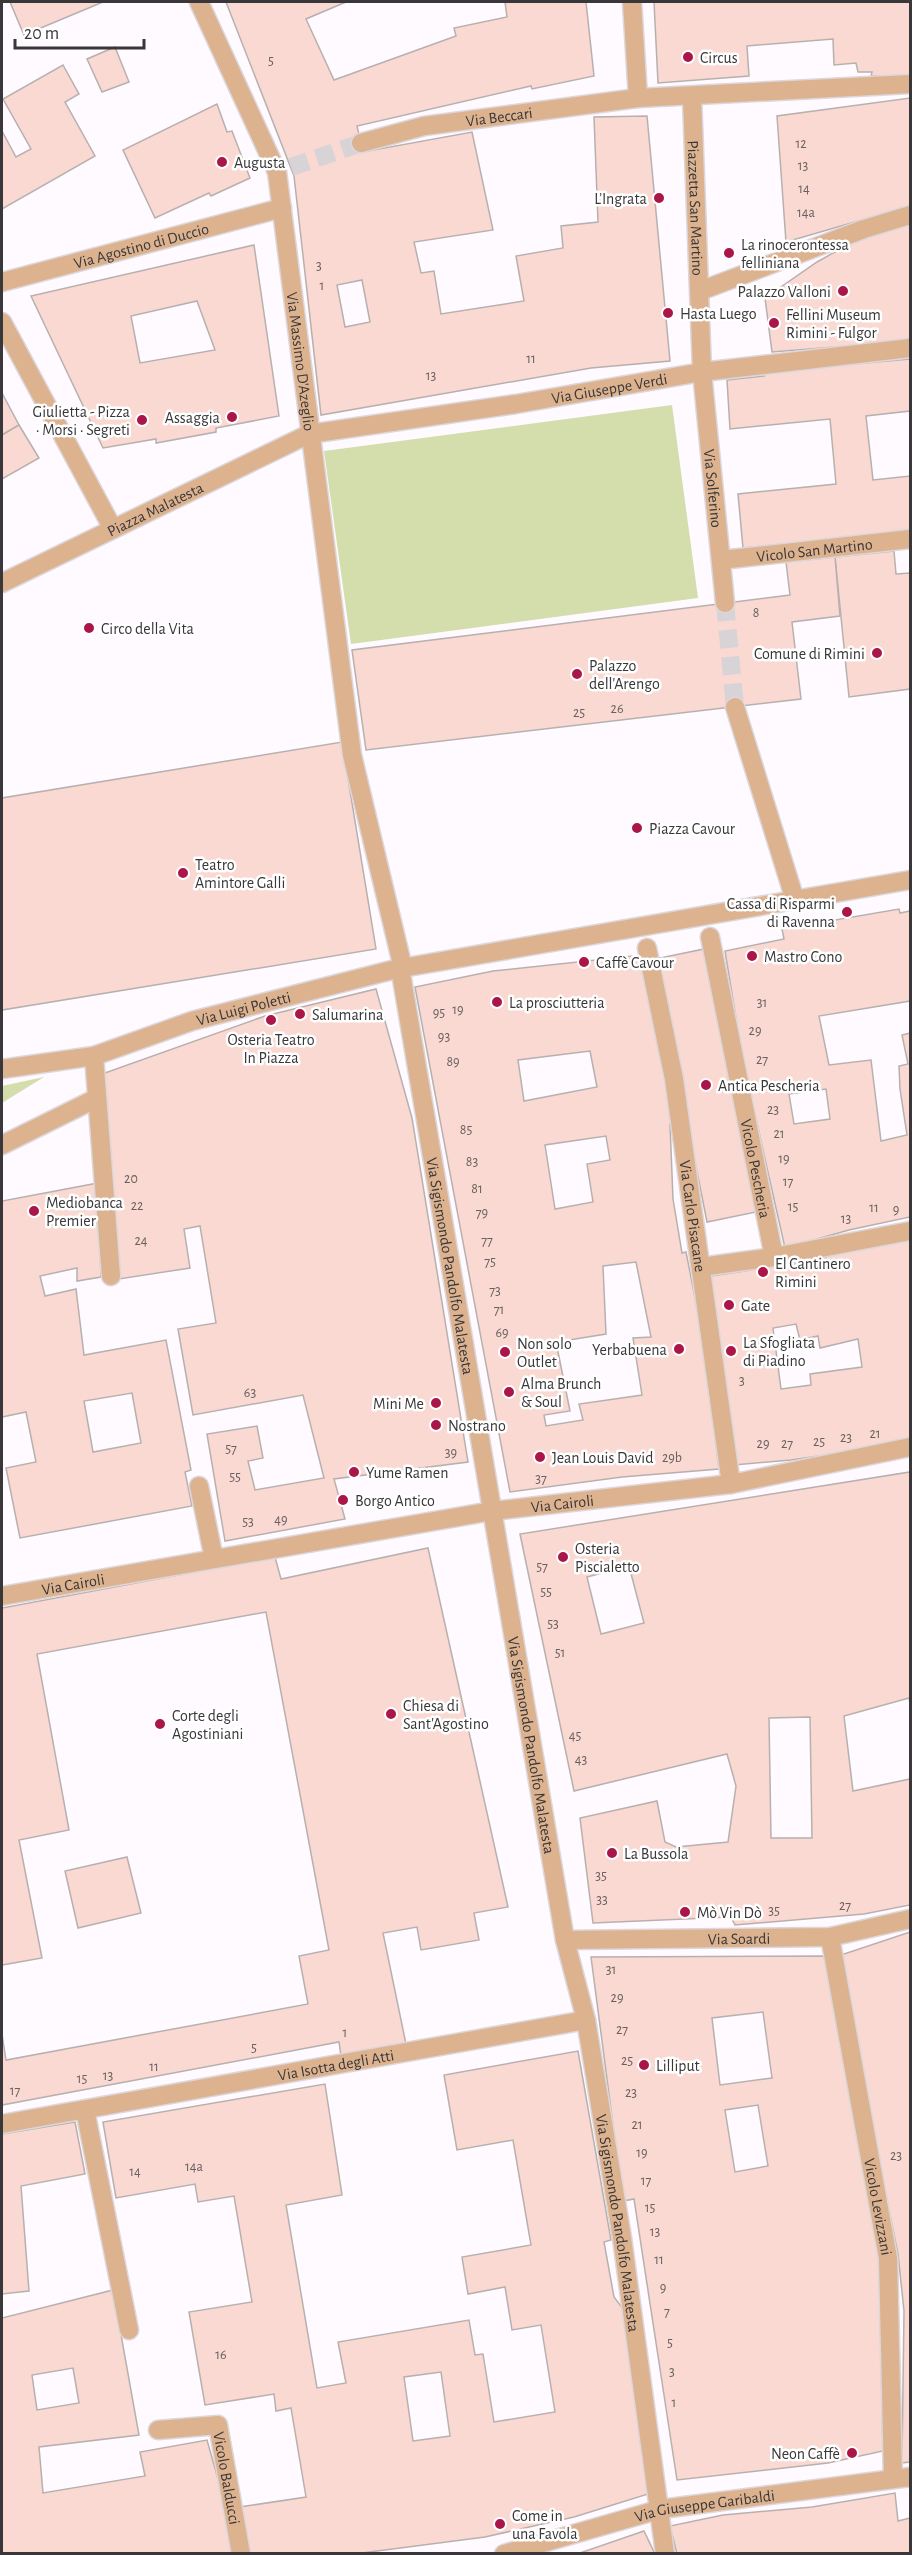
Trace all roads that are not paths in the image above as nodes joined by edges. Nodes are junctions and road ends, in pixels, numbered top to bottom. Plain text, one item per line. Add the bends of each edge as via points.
1 (199, 2) edge
2 (632, 2) edge
3 (910, 84) edge
4 (692, 97) junction
5 (638, 98) junction
6 (362, 142) tunnel mouth
7 (282, 208) junction
8 (910, 215) edge
9 (2, 282) edge
10 (700, 291) junction
11 (2, 322) edge
12 (910, 348) edge
13 (702, 372) junction
14 (309, 434) junction
15 (113, 529) junction
16 (910, 539) edge
17 (721, 560) junction
18 (2, 583) edge
19 (725, 603) tunnel mouth
20 (736, 711) tunnel mouth
21 (910, 880) edge
22 (795, 900) junction
23 (711, 938) dead end
24 (647, 948) dead end
25 (400, 972) junction
26 (94, 1056) junction
27 (2, 1069) edge
28 (97, 1098) junction
29 (2, 1145) edge
30 (910, 1231) edge
31 (774, 1257) junction
32 (700, 1267) junction
33 (111, 1276) dead end
34 (910, 1448) edge
35 (731, 1484) junction
36 (199, 1486) dead end
37 (492, 1511) junction
38 (214, 1559) junction
39 (2, 1596) edge
40 (910, 1919) edge
41 (830, 1937) junction
42 (565, 1940) junction
43 (586, 2020) junction
44 (85, 2110) junction
45 (2, 2124) edge
46 (129, 2330) dead end
47 (158, 2430) dead end
48 (902, 2478) edge
49 (661, 2509) junction
50 (241, 2553) edge
51 (504, 2553) edge
52 (665, 2553) edge

1 - 7 street, Via Massimo D'Azeglio via 284,169
2 - 5 street
3 - 4 street
4 - 5 street
4 - 10 street, Piazzetta San Martino
5 - 6 street, Via Beccari via 424,126
7 - 9 street, Via Agostino di Duccio
7 - 14 street, Via Massimo D'Azeglio
8 - 10 street
10 - 13 street, Piazzetta San Martino
11 - 15 street
12 - 13 street, Via Giuseppe Verdi
13 - 14 street, Via Giuseppe Verdi
13 - 17 street, Via Solferino
14 - 15 street, Piazza Malatesta
14 - 25 street, Via Massimo D'Azeglio via 350,737
15 - 18 street, Piazza Malatesta
16 - 17 street, Vicolo San Martino
17 - 19 street, Via Solferino
20 - 22 street
21 - 22 street
22 - 25 street
23 - 31 street, Vicolo Pescheria
24 - 32 street, Via Carlo Pisacane via 674,1079
25 - 26 street, Via Luigi Poletti via 192,1021
25 - 37 street, Via Sigismondo Pandolfo Malatesta
26 - 27 street, Via Luigi Poletti
26 - 28 street
28 - 29 street
28 - 33 street
30 - 31 street
31 - 32 street
32 - 35 street, Via Carlo Pisacane
34 - 35 street, Via Cairoli
35 - 37 street, Via Cairoli
36 - 38 street
37 - 38 street, Via Cairoli
37 - 42 street, Via Sigismondo Pandolfo Malatesta
38 - 39 street, Via Cairoli
40 - 41 street, Via Soardi
41 - 42 street, Via Soardi
41 - 48 street, Vicolo Levizzani via 888,2258
42 - 43 street, Via Sigismondo Pandolfo Malatesta
43 - 44 street, Via Isotta degli Atti
43 - 49 street, Via Sigismondo Pandolfo Malatesta
44 - 45 street, Via Isotta degli Atti
44 - 46 street
47 - 50 street, Vicolo Balducci via 218,2425
48 - 49 street, Via Giuseppe Garibaldi
49 - 51 street, Via Giuseppe Garibaldi
49 - 52 street, Via Sigismondo Pandolfo Malatesta

